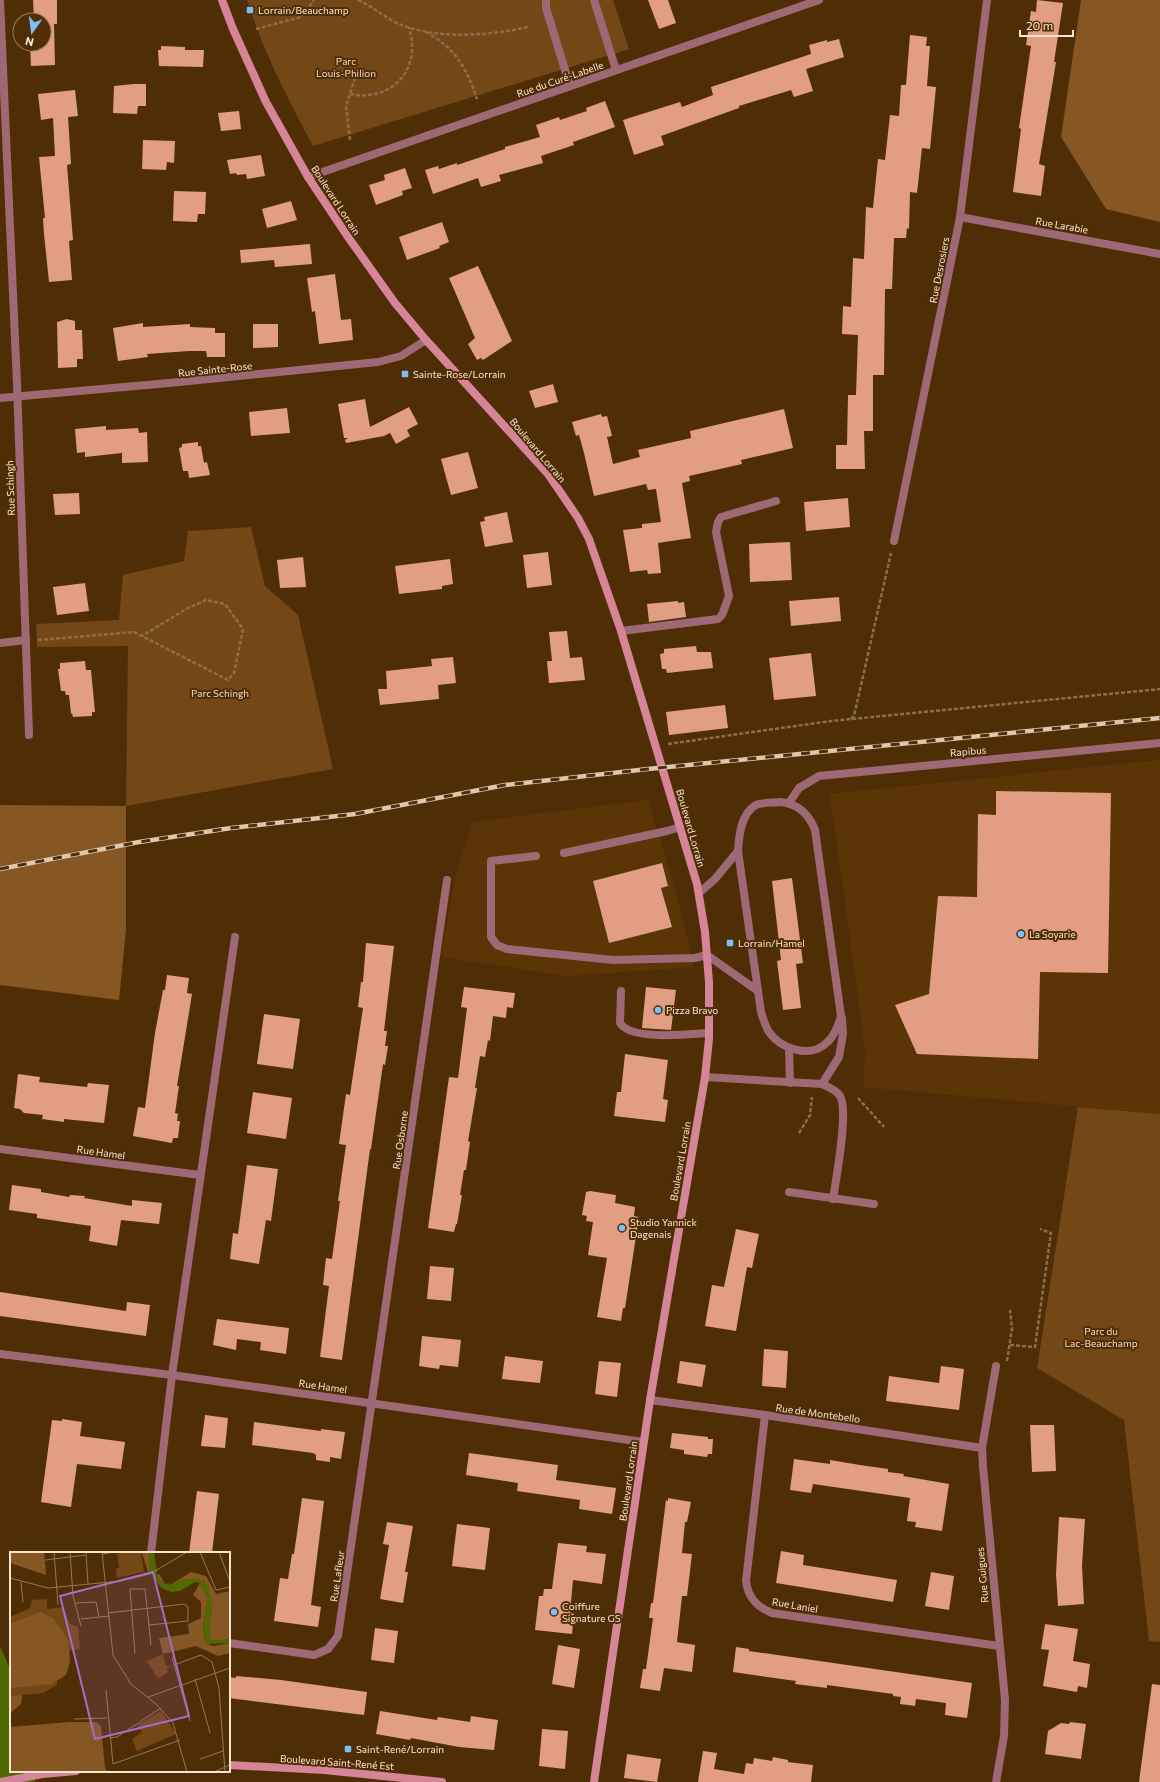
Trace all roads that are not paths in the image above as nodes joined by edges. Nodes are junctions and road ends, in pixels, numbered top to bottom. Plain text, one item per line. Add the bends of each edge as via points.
1 (0, 0) edge
2 (222, 0) edge
3 (546, 0) edge
4 (594, 0) edge
5 (819, 0) edge
6 (987, 0) edge
7 (616, 70) junction
8 (570, 86) junction
9 (308, 177) junction
10 (960, 217) junction
11 (1160, 254) edge
12 (426, 340) junction
13 (17, 396) junction
14 (0, 398) edge
15 (776, 501) dead end
16 (894, 541) road end
17 (621, 631) junction
18 (26, 640) junction
19 (0, 643) edge
20 (29, 735) dead end
21 (1160, 743) edge
22 (789, 803) junction
23 (680, 827) junction
24 (738, 851) junction
25 (564, 853) dead end
26 (536, 856) dead end
27 (447, 880) dead end
28 (698, 893) junction
29 (235, 937) dead end
30 (707, 955) junction
31 (621, 990) dead end
32 (758, 991) junction
33 (841, 1016) junction
34 (708, 1033) junction
35 (789, 1048) junction
36 (705, 1077) junction
37 (790, 1083) junction
38 (822, 1084) junction
39 (0, 1149) edge
40 (200, 1175) junction
41 (789, 1192) dead end
42 (833, 1199) junction
43 (874, 1204) dead end
44 (0, 1354) edge
45 (996, 1366) dead end
46 (172, 1375) junction
47 (650, 1400) junction
48 (373, 1403) junction
49 (765, 1415) junction
50 (643, 1442) junction
51 (982, 1448) junction
52 (151, 1552) edge
53 (230, 1643) edge
54 (999, 1646) junction
55 (230, 1765) edge
56 (65, 1772) edge
57 (0, 1782) edge
58 (442, 1782) edge
59 (594, 1782) edge
60 (996, 1782) edge

1 - 13 street, Rue Schingh
2 - 9 main road, Boulevard Lorrain via 266,102
3 - 8 street via 546,8
4 - 7 street
5 - 7 street, Rue du Curé-Labelle
6 - 10 street, Rue Desrosiers
7 - 8 street, Rue du Curé-Labelle
8 - 9 street, Rue du Curé-Labelle
9 - 12 main road, Boulevard Lorrain via 394,303
10 - 11 street, Rue Larabie
10 - 16 street, Rue Desrosiers
12 - 13 street, Rue Sainte-Rose via 401,356 378,362 169,384
12 - 17 main road, Boulevard Lorrain via 536,460 564,496 589,539
13 - 14 street, Rue Sainte-Rose
13 - 18 street, Rue Schingh
15 - 17 street via 721,517 718,522 716,532 729,596 726,608 718,619
17 - 23 main road, Boulevard Lorrain
18 - 19 street
18 - 20 street, Rue Schingh
21 - 22 street, Rapibus via 819,776 800,788
22 - 24 street via 757,805 748,811 739,835
22 - 33 street via 811,819 814,830
23 - 25 street
23 - 28 main road, Boulevard Lorrain
24 - 28 street via 715,879
24 - 32 street
26 - 30 street via 491,861 491,937 496,945 507,949 613,960 695,958
27 - 48 street, Rue Osborne
28 - 30 main road, Boulevard Lorrain
29 - 40 street
30 - 32 street
30 - 34 main road, Boulevard Lorrain
31 - 34 street via 620,1024 623,1027 636,1032 667,1035
32 - 35 street via 761,1012 769,1032
33 - 35 street via 838,1027 825,1045 816,1050 799,1051
33 - 38 street via 843,1034 839,1057
34 - 36 main road, Boulevard Lorrain
35 - 37 street
36 - 37 street
36 - 47 main road, Boulevard Lorrain
37 - 38 street
38 - 42 street via 840,1095 844,1113
39 - 40 street, Rue Hamel
40 - 46 street
41 - 42 street
42 - 43 street
44 - 46 street, Rue Hamel
45 - 51 street, Rue Guigues
46 - 48 street, Rue Hamel
46 - 52 street
47 - 49 street, Rue de Montebello
47 - 50 main road, Boulevard Lorrain
48 - 50 street, Rue Hamel
48 - 53 street, Rue Lafleur via 338,1636 328,1649 314,1655
49 - 51 street, Rue de Montebello
49 - 54 street, Rue Laniel via 746,1581 747,1589 756,1604 772,1613
50 - 59 main road, Boulevard Lorrain
51 - 54 street, Rue Guigues
54 - 60 street, Rue Guigues via 1005,1718
55 - 58 main road, Boulevard Saint-René Est via 324,1770
56 - 57 main road

